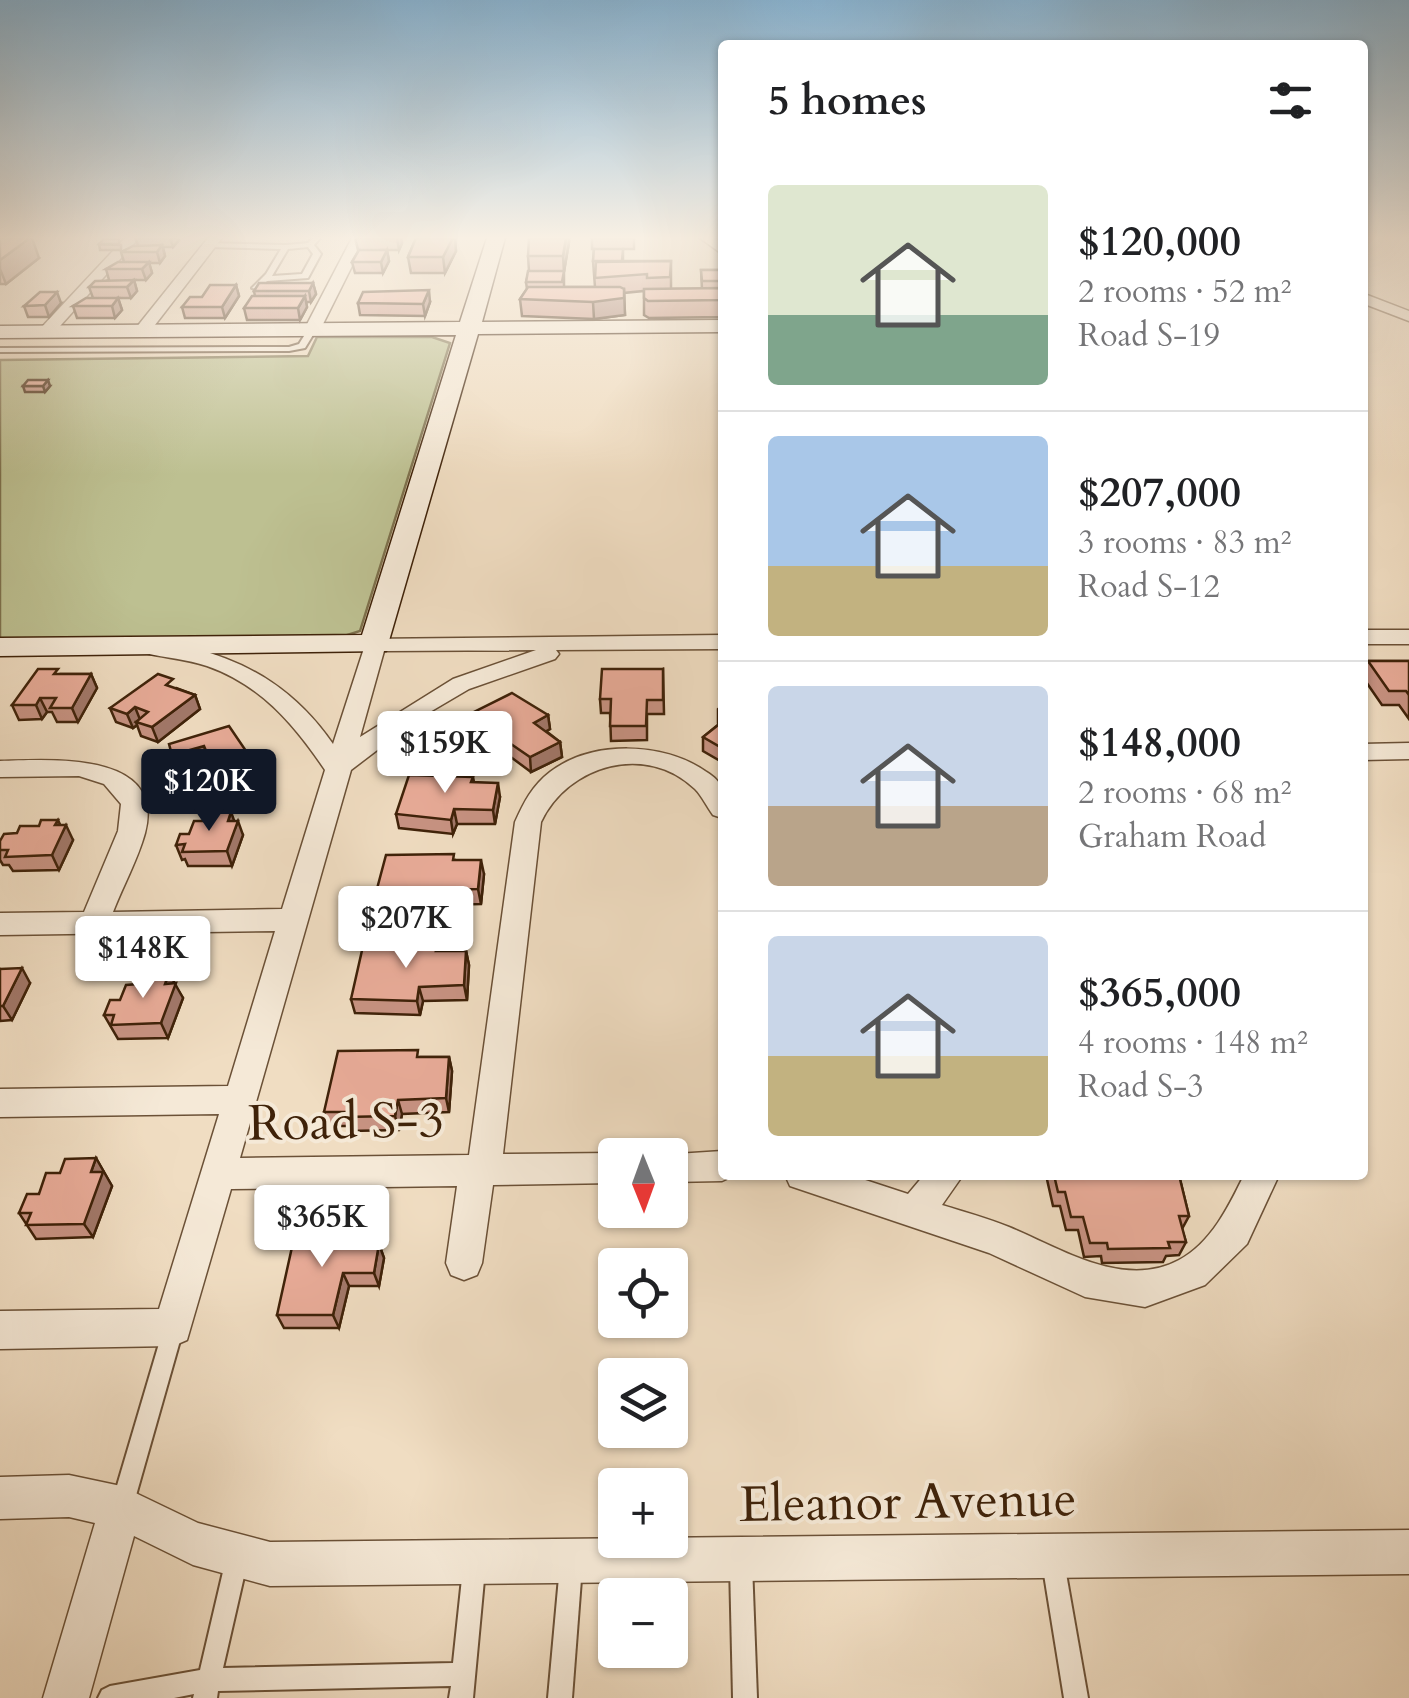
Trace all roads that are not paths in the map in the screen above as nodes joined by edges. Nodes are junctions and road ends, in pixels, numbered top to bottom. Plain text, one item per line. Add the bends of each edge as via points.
1 (60, 317) edge
2 (153, 317) edge
3 (316, 317) edge
4 (472, 317) edge
5 (718, 326) edge
6 (469, 328) junction
7 (312, 330) junction
8 (142, 331) junction
9 (0, 332) edge
10 (46, 332) junction
11 (0, 350) edge
12 (1409, 636) edge
13 (1368, 637) edge
14 (718, 642) edge
15 (618, 643) junction
16 (662, 643) junction
17 (375, 644) junction
18 (131, 646) junction
19 (0, 647) edge
20 (718, 651) edge
21 (1409, 751) edge
22 (1368, 752) edge
23 (337, 768) junction
24 (0, 769) edge
25 (718, 797) edge
26 (295, 920) junction
27 (94, 922) junction
28 (0, 924) edge
29 (240, 1100) junction
30 (0, 1103) edge
31 (718, 1166) edge
32 (688, 1167) edge
33 (598, 1168) edge
34 (480, 1171) junction
35 (217, 1174) junction
36 (818, 1180) edge
37 (942, 1180) edge
38 (1260, 1180) edge
39 (916, 1211) junction
40 (464, 1263) dead end
41 (173, 1328) junction
42 (0, 1330) edge
43 (0, 1498) edge
44 (122, 1507) junction
45 (1409, 1552) edge
46 (238, 1555) junction
47 (1052, 1556) junction
48 (741, 1559) junction
49 (571, 1561) junction
50 (474, 1562) junction
51 (462, 1686) edge
52 (207, 1689) edge
53 (66, 1698) edge
54 (110, 1698) edge
55 (560, 1698) edge
56 (745, 1698) edge
57 (1076, 1698) edge

1 - 10 street
2 - 8 street
3 - 7 street
4 - 6 street
5 - 6 street
6 - 7 street
6 - 17 street
7 - 8 street
7 - 11 lane via 302,346 289,349
8 - 10 street
9 - 10 street
12 - 13 street
14 - 16 street
15 - 16 street
15 - 17 street
15 - 23 street via 534,657 460,682
16 - 20 street
17 - 18 street
17 - 23 street
18 - 19 street
18 - 23 street via 206,658 266,685 288,702
21 - 22 street
23 - 26 street
24 - 27 street via 80,768 113,778 134,803 132,831
25 - 34 street via 683,766 647,757 573,768 542,791 528,822
26 - 27 street
26 - 29 street
27 - 28 street
29 - 30 street
29 - 35 street
31 - 32 street
33 - 34 street, Road S-3
34 - 35 street, Road S-3
34 - 40 street, Road S-3
35 - 41 street
36 - 39 street
37 - 39 street
38 - 39 street via 1234,1232 1192,1273 1144,1289 1085,1279
41 - 42 street
41 - 44 lane
43 - 44 street, Eleanor Avenue via 69,1496
44 - 46 street, Eleanor Avenue via 193,1543
44 - 53 street
45 - 47 street, Eleanor Avenue
46 - 50 street, Eleanor Avenue via 270,1564
46 - 52 lane
47 - 48 street, Eleanor Avenue
47 - 57 lane
48 - 49 street, Eleanor Avenue
48 - 56 lane
49 - 50 street, Eleanor Avenue
49 - 55 lane
50 - 51 lane
51 - 52 lane
52 - 54 lane

